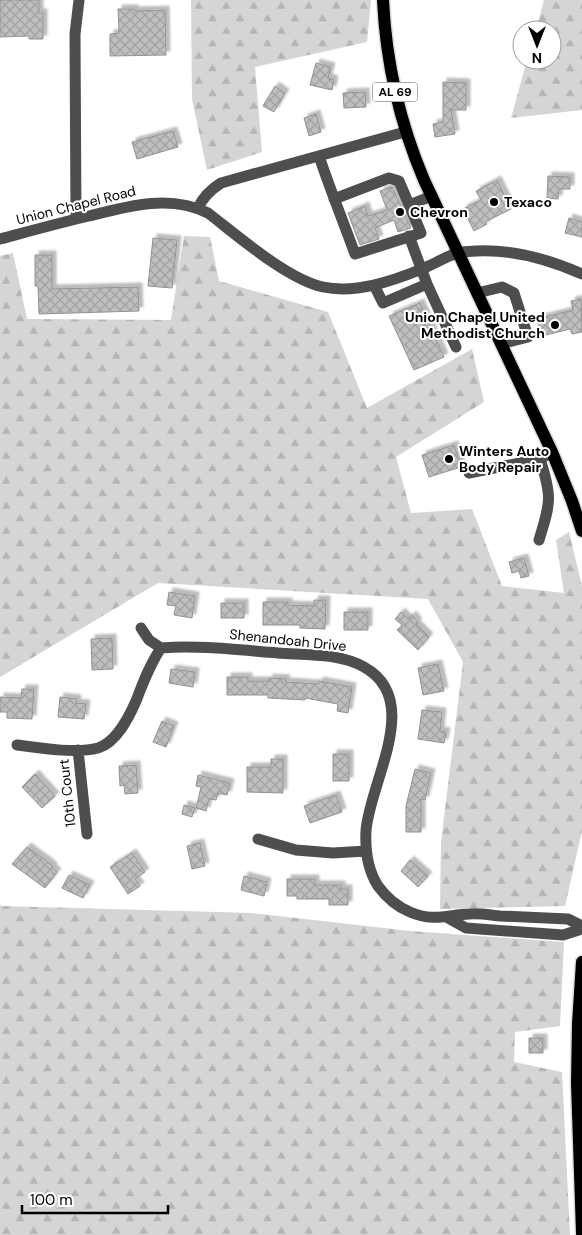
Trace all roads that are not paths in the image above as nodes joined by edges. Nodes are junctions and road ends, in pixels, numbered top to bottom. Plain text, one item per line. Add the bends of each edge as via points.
1 (79, 0) edge
2 (383, 0) edge
3 (405, 132) junction
4 (319, 156) junction
5 (432, 196) junction
6 (334, 198) junction
7 (409, 205) junction
8 (198, 208) junction
9 (76, 219) junction
10 (409, 236) junction
11 (0, 239) edge
12 (458, 253) junction
13 (421, 269) junction
14 (582, 274) edge
15 (427, 284) junction
16 (374, 285) junction
17 (477, 294) junction
18 (501, 344) junction
19 (456, 348) dead end
20 (552, 452) junction
21 (540, 459) junction
22 (469, 473) dead end
23 (582, 531) edge
24 (539, 540) dead end
25 (141, 628) dead end
26 (161, 648) junction
27 (17, 745) dead end
28 (78, 750) junction
29 (86, 834) dead end
30 (258, 840) dead end
31 (366, 851) junction
32 (582, 928) edge
33 (582, 962) edge
34 (582, 1233) edge

1 - 9 street via 75,34
2 - 3 main road, AL 69 via 388,58
3 - 4 street
3 - 5 main road, AL 69
4 - 6 street
4 - 8 street via 221,183 211,190
5 - 7 street
5 - 12 main road, AL 69
6 - 7 street via 389,178 399,181
6 - 10 street via 355,254
7 - 10 street via 420,232
8 - 9 street, Union Chapel Road via 176,203 151,203
8 - 16 street, Union Chapel Road via 302,279 336,289
9 - 11 street, Union Chapel Road
10 - 13 street
12 - 13 street, Union Chapel Road
12 - 14 street, Union Chapel Road via 517,252
12 - 17 main road, AL 69
13 - 15 street
13 - 16 street, Union Chapel Road
15 - 16 street via 383,303
15 - 19 street
17 - 18 main road, AL 69
17 - 18 street via 502,288 514,293 528,338
18 - 20 main road, AL 69
20 - 21 street
20 - 23 main road, AL 69
21 - 22 street
21 - 24 street via 550,501
25 - 26 street via 149,640
26 - 28 street via 117,733 98,748
26 - 31 street, Shenandoah Drive via 185,646 328,657 352,662 373,673 387,692 392,726 368,818
27 - 28 street
28 - 29 street, 10th Court
30 - 31 street via 296,850
31 - 32 street, Shenandoah Drive via 374,878 388,898 409,912 448,918 466,928 564,934
33 - 34 main road via 577,1084

